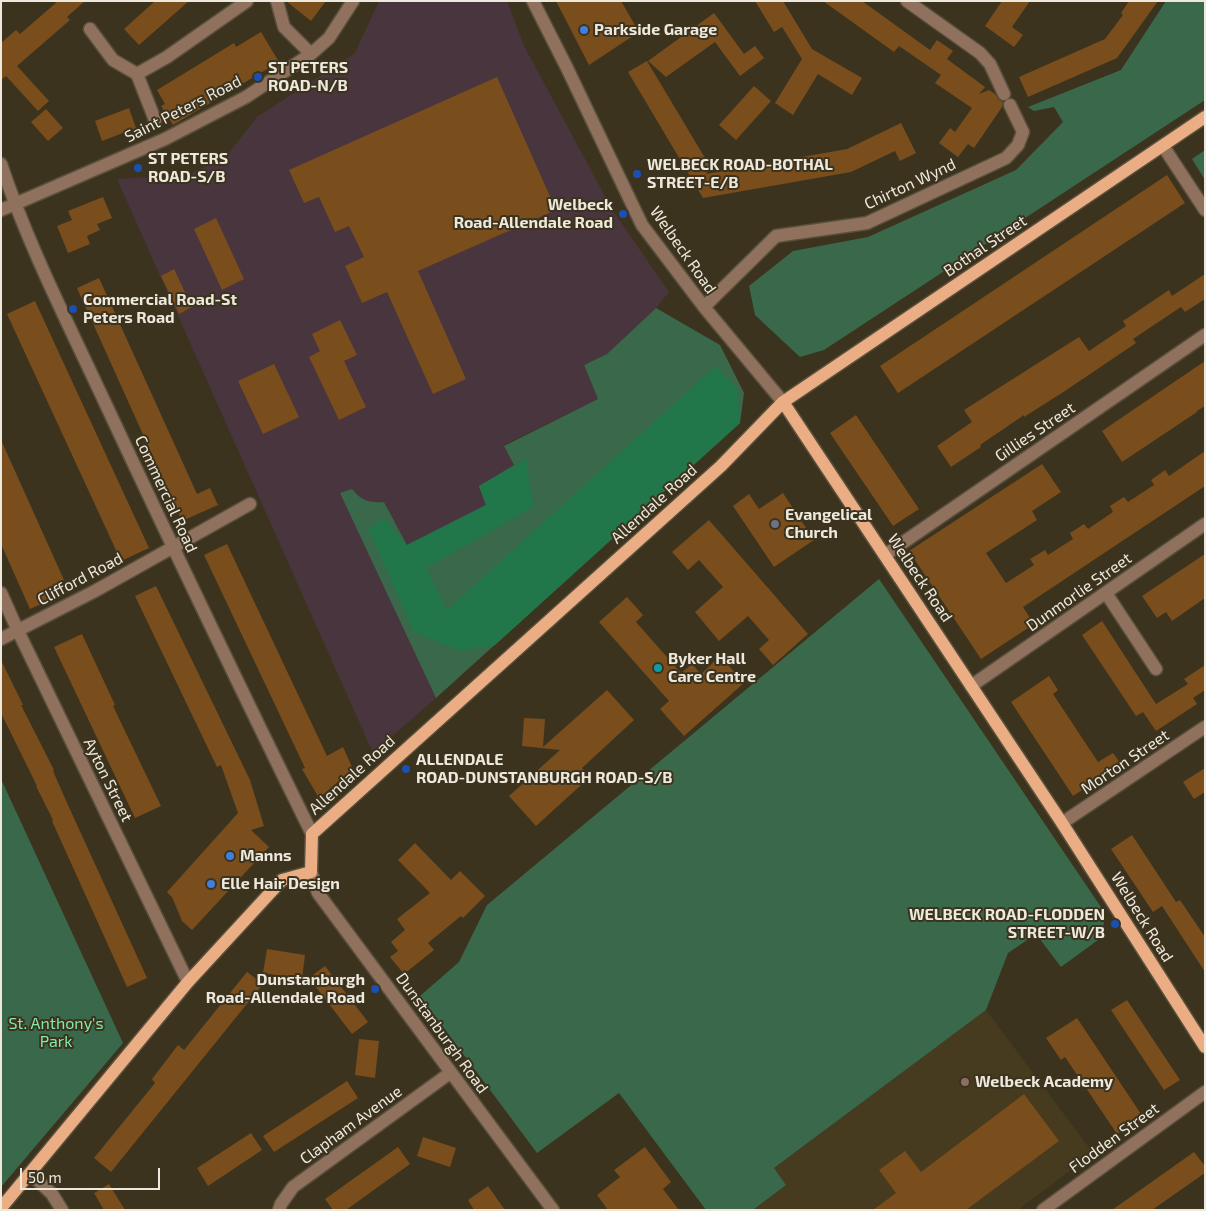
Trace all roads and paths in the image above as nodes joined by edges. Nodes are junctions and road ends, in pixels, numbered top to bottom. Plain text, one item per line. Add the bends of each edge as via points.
1 (247, 1) edge
2 (277, 1) edge
3 (353, 1) edge
4 (533, 1) edge
5 (908, 1) edge
6 (90, 29) dead end
7 (311, 54) junction
8 (137, 74) junction
9 (1205, 117) edge
10 (155, 120) dead end
11 (1162, 146) junction
12 (1, 164) edge
13 (15, 205) junction
14 (1, 210) edge
15 (1205, 210) edge
16 (704, 308) junction
17 (1205, 335) edge
18 (783, 402) junction
19 (250, 504) dead end
20 (1205, 524) edge
21 (173, 547) junction
22 (884, 555) junction
23 (1, 593) edge
24 (1106, 594) junction
25 (18, 631) junction
26 (1, 639) edge
27 (1156, 669) dead end
28 (971, 686) junction
29 (1205, 728) edge
30 (1062, 823) junction
31 (312, 834) junction
32 (311, 872) junction
33 (188, 982) junction
34 (1205, 1047) edge
35 (450, 1073) junction
36 (1205, 1092) edge
37 (30, 1173) junction
38 (1, 1208) edge
39 (62, 1210) edge
40 (279, 1210) edge
41 (553, 1210) edge
42 (1043, 1210) edge

1 - 8 street
2 - 7 street via 284,27
3 - 7 street, Saint Peters Road via 329,38
4 - 16 street, Welbeck Road via 642,225
5 - 16 street, Chirton Wynd via 980,53 990,64 1023,132 1018,145 1006,158 867,223 776,236
6 - 8 street via 113,60
7 - 13 street, Saint Peters Road via 195,124
8 - 10 street
9 - 11 main road, Bothal Street
11 - 15 street
11 - 18 main road, Bothal Street
12 - 13 street, Commercial Road
13 - 14 street, Saint Peters Road
13 - 21 street, Commercial Road
16 - 18 street, Welbeck Road
17 - 22 street, Gillies Street
18 - 22 main road, Welbeck Road
18 - 31 main road, Allendale Road via 720,466
19 - 21 street, Clifford Road
20 - 24 street, Dunmorlie Street
21 - 25 street, Clifford Road
21 - 31 street, Commercial Road
22 - 28 main road, Welbeck Road
23 - 25 street, Ayton Street
24 - 27 street
24 - 28 street, Dunmorlie Street
25 - 26 street, Clifford Road
25 - 33 street, Ayton Street
28 - 30 main road, Welbeck Road
29 - 30 street, Morton Street
30 - 34 main road, Welbeck Road
31 - 32 main road, Allendale Road
32 - 33 main road via 282,880
32 - 35 street, Dunstanburgh Road via 318,893
33 - 37 main road
35 - 40 street, Clapham Avenue via 293,1187
35 - 41 street, Dunstanburgh Road
36 - 42 street, Flodden Street
37 - 38 main road
37 - 39 street via 52,1194

